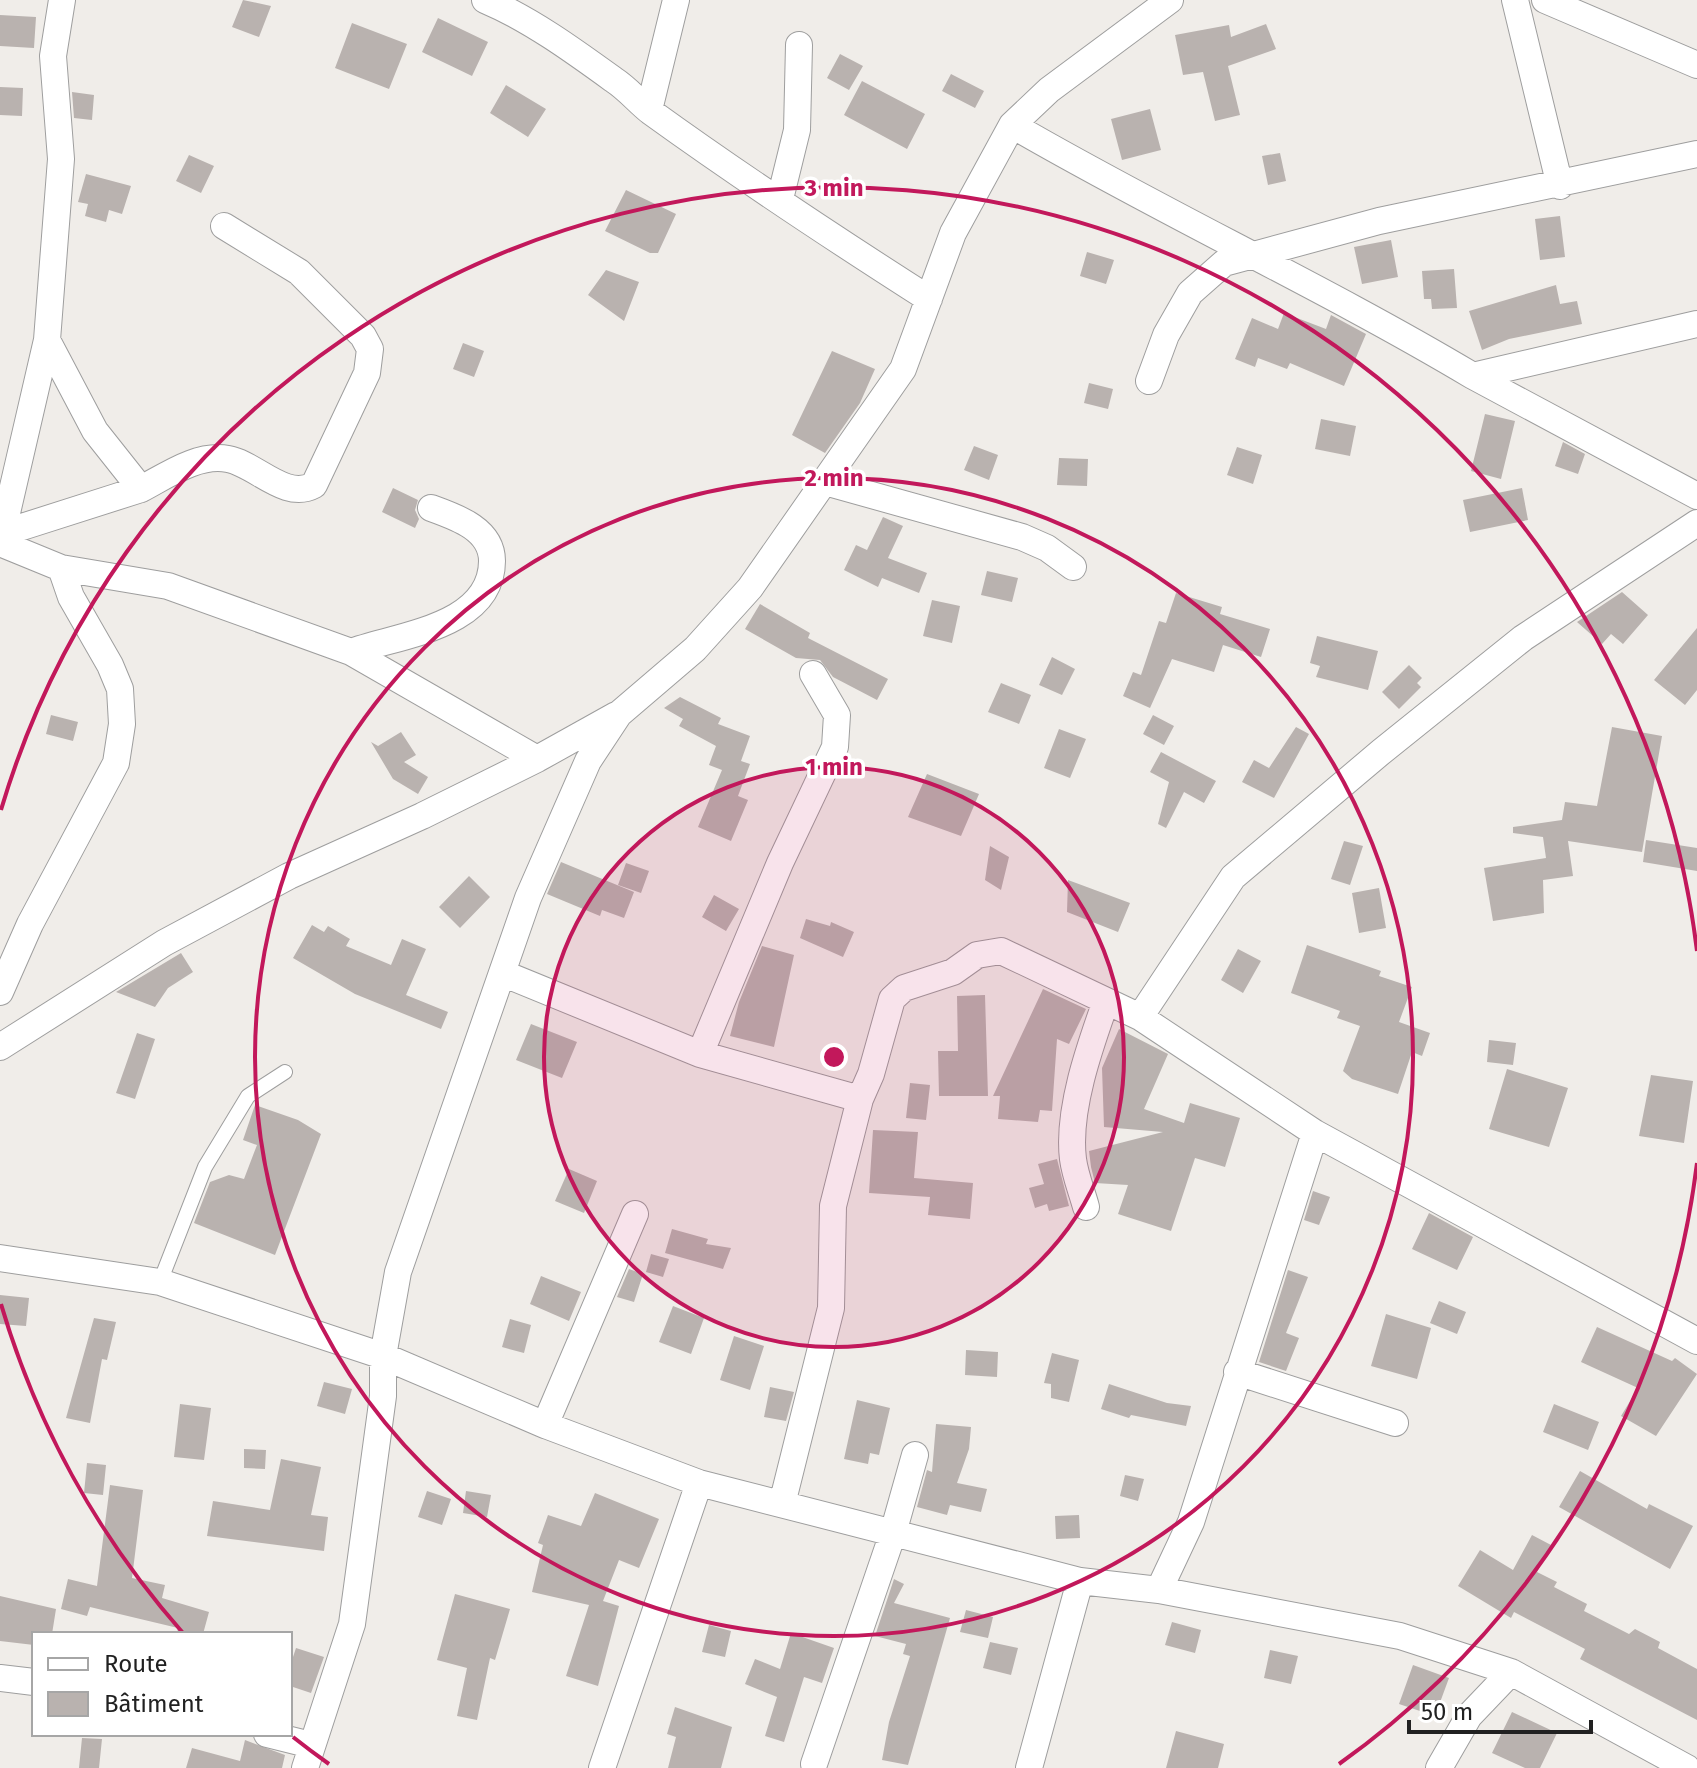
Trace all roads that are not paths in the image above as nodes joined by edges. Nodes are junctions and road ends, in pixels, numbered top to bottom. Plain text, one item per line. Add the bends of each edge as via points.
1 (62, 0) edge
2 (485, 0) edge
3 (676, 0) edge
4 (1170, 0) edge
5 (1515, 0) edge
6 (1545, 0) edge
7 (799, 45) dead end
8 (1697, 65) edge
9 (649, 110) junction
10 (1012, 125) junction
11 (1697, 154) edge
12 (1560, 186) junction
13 (780, 199) junction
14 (224, 226) dead end
15 (1252, 256) junction
16 (929, 299) junction
17 (1697, 324) edge
18 (47, 340) junction
19 (1473, 376) junction
20 (1149, 381) dead end
21 (825, 482) junction
22 (141, 489) junction
23 (1697, 496) edge
24 (431, 508) dead end
25 (1697, 523) edge
26 (1, 540) edge
27 (1073, 567) dead end
28 (61, 568) junction
29 (351, 652) junction
30 (813, 674) dead end
31 (619, 714) junction
32 (537, 759) junction
33 (502, 973) junction
34 (0, 992) edge
35 (1106, 1001) junction
36 (1140, 1017) junction
37 (0, 1047) edge
38 (700, 1054) junction
39 (285, 1072) dead end
40 (860, 1099) junction
41 (1315, 1133) junction
42 (1086, 1207) dead end
43 (635, 1214) dead end
44 (0, 1258) edge
45 (160, 1282) junction
46 (1697, 1341) edge
47 (383, 1356) junction
48 (1237, 1372) junction
49 (1395, 1423) dead end
50 (545, 1425) junction
51 (915, 1455) dead end
52 (699, 1483) junction
53 (782, 1504) junction
54 (893, 1533) junction
55 (1080, 1581) junction
56 (1159, 1590) junction
57 (1511, 1672) junction
58 (0, 1678) edge
59 (32, 1682) edge
60 (271, 1736) edge
61 (308, 1757) edge
62 (814, 1764) dead end
63 (602, 1768) edge
64 (1029, 1768) edge
65 (1439, 1768) edge
66 (1687, 1768) edge

1 - 18 street via 53,56 61,159
2 - 9 street via 617,81
3 - 9 street
4 - 10 street via 1049,90
5 - 12 street
6 - 8 street
7 - 13 street via 797,130
9 - 13 street
10 - 15 street
10 - 16 street via 953,233
11 - 12 street
12 - 15 street via 1379,221
13 - 16 street via 799,217
14 - 22 street via 299,272 363,336 370,349 367,373 321,474 305,490 281,485 228,459 205,459
15 - 19 street
15 - 20 street via 1224,263 1190,293 1166,335
16 - 21 street via 903,369
17 - 19 street
18 - 22 street via 95,431
18 - 26 street
19 - 23 street
21 - 27 street via 1022,537
21 - 31 street via 750,588 695,649
22 - 26 street
24 - 29 street via 469,524 489,543 493,566 479,601 424,629
25 - 36 street via 1523,638 1233,877
26 - 28 street
28 - 29 street via 168,586
28 - 34 street via 120,689 122,724 116,763
29 - 32 street
30 - 38 street via 837,715 835,747
31 - 32 street
31 - 33 street via 572,796
32 - 37 street via 289,876 164,943
33 - 38 street
33 - 47 street via 398,1272
35 - 36 street
35 - 40 street via 1001,951 977,955 953,972 904,988 892,999
35 - 42 street via 1088,1052 1075,1126 1073,1158
36 - 41 street
38 - 40 street
39 - 45 lane via 248,1096 205,1167
40 - 53 street via 833,1206 831,1308
41 - 46 street
41 - 48 street
43 - 50 street
44 - 45 street
45 - 47 street
47 - 50 street
47 - 61 street via 383,1396 352,1624
48 - 49 street
48 - 56 street via 1191,1522
50 - 52 street
51 - 54 street
52 - 53 street
52 - 63 street
53 - 54 street
54 - 55 street
54 - 62 street
55 - 56 street
55 - 64 street
56 - 57 street via 1400,1636
57 - 65 street via 1469,1716
57 - 66 street
58 - 59 street
60 - 61 street

